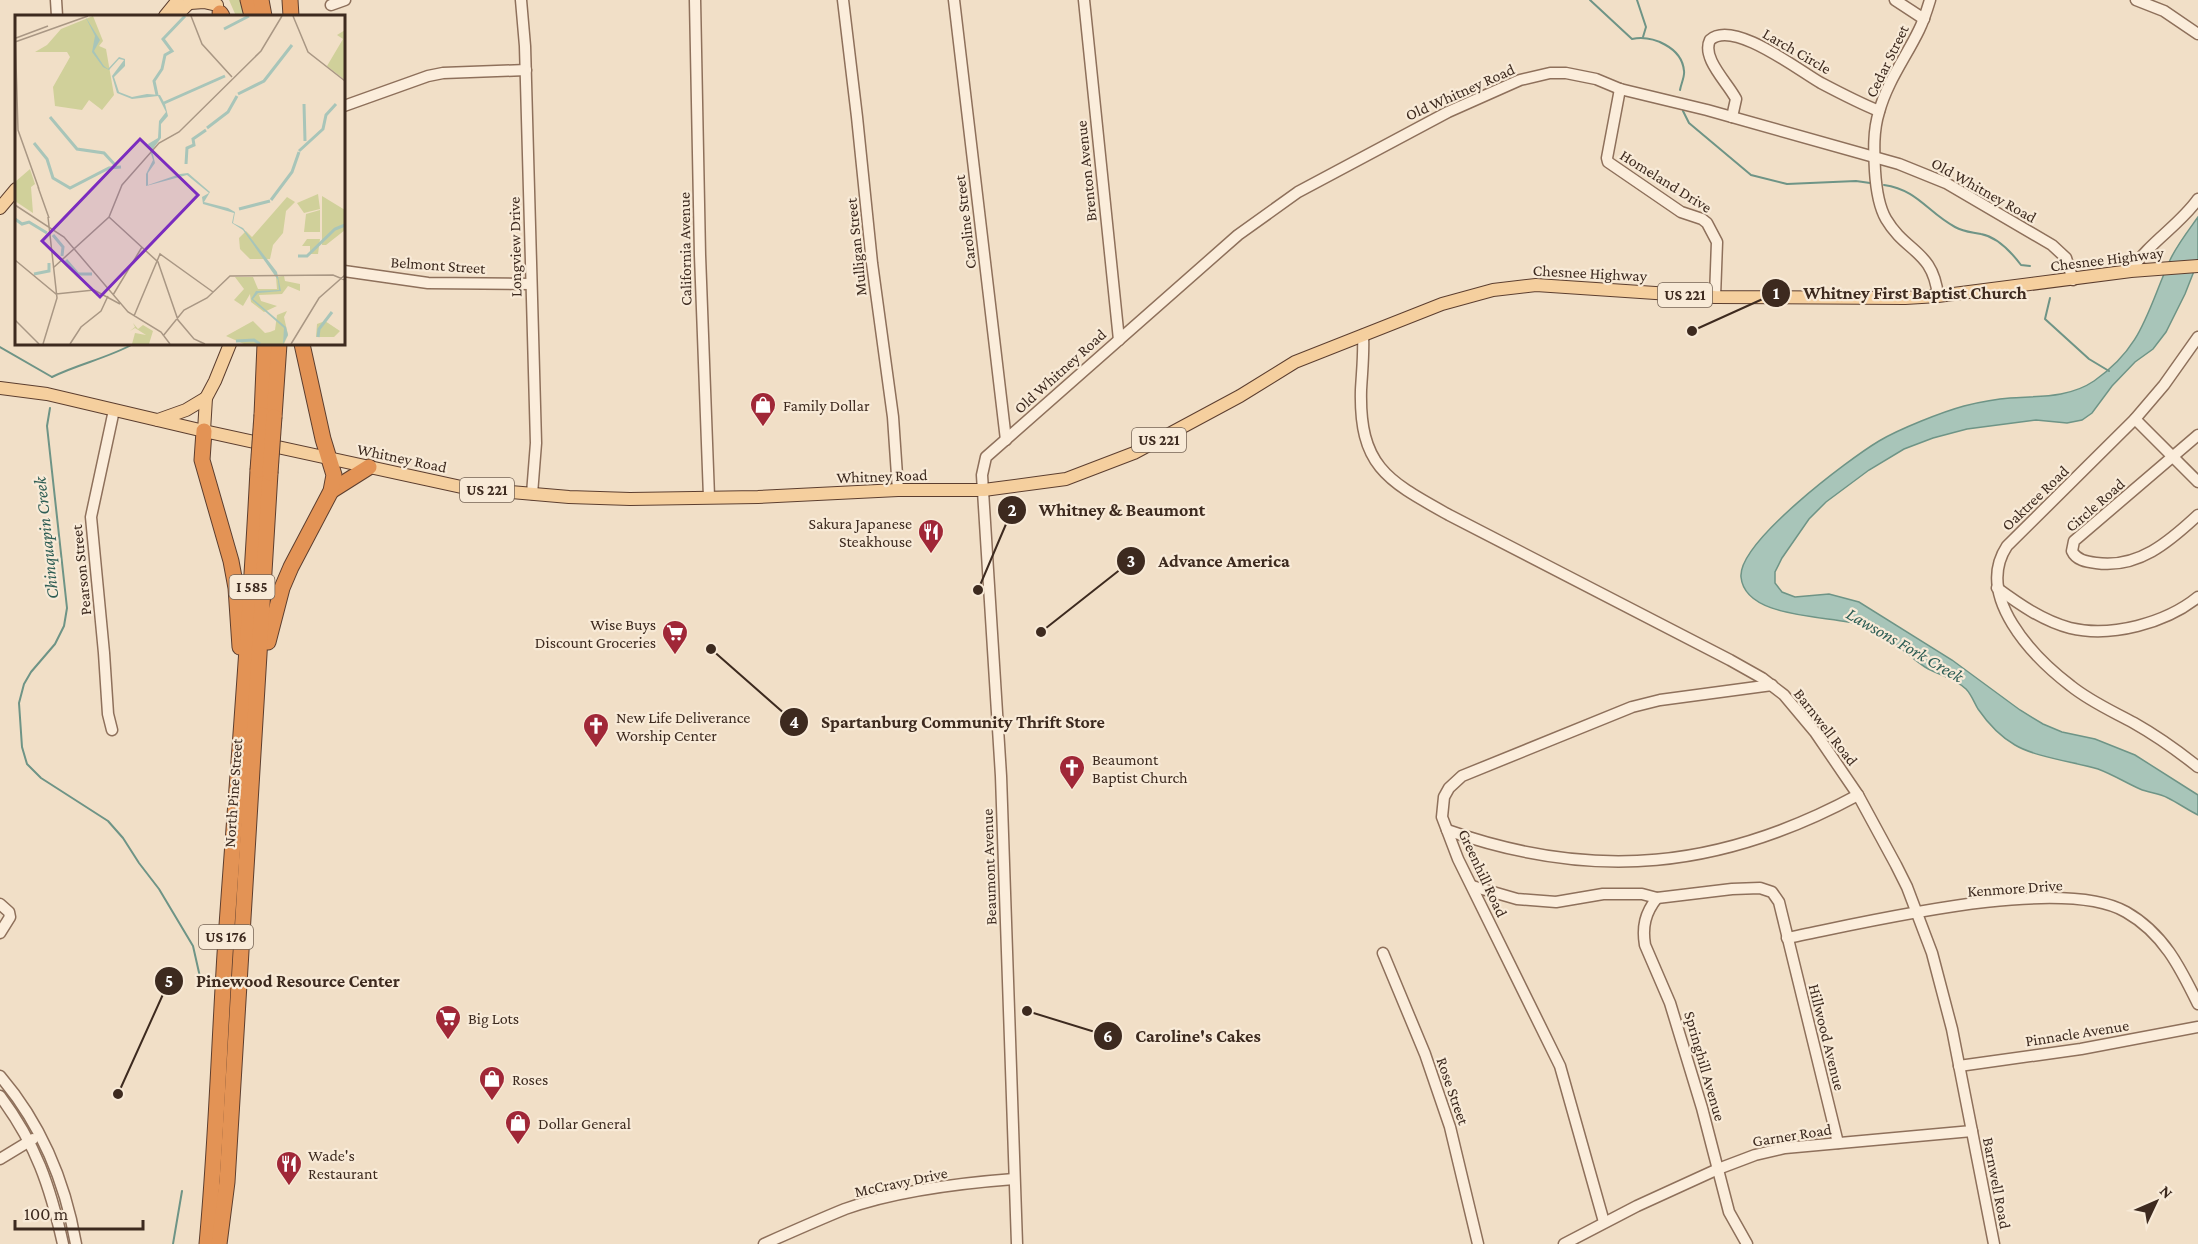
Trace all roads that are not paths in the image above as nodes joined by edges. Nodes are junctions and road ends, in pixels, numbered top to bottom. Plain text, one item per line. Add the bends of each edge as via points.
1 (56, 0) edge
2 (248, 0) edge
3 (261, 0) edge
4 (290, 0) edge
5 (345, 0) edge
6 (521, 0) edge
7 (695, 0) edge
8 (843, 0) edge
9 (954, 0) edge
10 (1084, 0) edge
11 (1895, 0) edge
12 (1930, 0) edge
13 (2136, 0) edge
14 (186, 1) edge
15 (331, 5) dead end
16 (219, 10) edge
17 (57, 15) edge
18 (166, 15) edge
19 (177, 15) edge
20 (252, 15) edge
21 (264, 15) edge
22 (291, 15) edge
23 (1924, 19) junction
24 (2198, 34) edge
25 (526, 70) junction
26 (1620, 89) junction
27 (345, 105) edge
28 (1879, 111) junction
29 (1732, 117) junction
30 (1874, 156) junction
31 (15, 190) edge
32 (2198, 199) edge
33 (0, 208) edge
34 (2198, 266) edge
35 (345, 271) edge
36 (2131, 272) junction
37 (2073, 280) junction
38 (531, 284) junction
39 (1938, 296) junction
40 (1715, 297) junction
41 (1363, 335) junction
42 (2198, 337) edge
43 (1119, 340) junction
44 (230, 345) edge
45 (265, 345) edge
46 (279, 345) edge
47 (302, 345) edge
48 (0, 388) edge
49 (206, 398) junction
50 (114, 410) junction
51 (268, 416) junction
52 (2135, 419) junction
53 (157, 420) junction
54 (204, 432) junction
55 (2198, 435) edge
56 (1006, 440) junction
57 (329, 458) junction
58 (2174, 458) junction
59 (369, 467) junction
60 (2198, 482) edge
61 (898, 490) junction
62 (984, 490) junction
63 (331, 491) junction
64 (532, 494) junction
65 (709, 497) junction
66 (2198, 515) edge
67 (1997, 587) junction
68 (2198, 597) edge
69 (1772, 685) junction
70 (250, 704) junction
71 (112, 730) dead end
72 (2198, 767) edge
73 (1858, 795) junction
74 (1447, 830) junction
75 (1472, 886) junction
76 (1657, 898) junction
77 (0, 904) edge
78 (1917, 913) junction
79 (0, 933) edge
80 (1787, 938) junction
81 (1383, 953) dead end
82 (2198, 1004) edge
83 (2198, 1027) edge
84 (1959, 1066) junction
85 (0, 1076) edge
86 (0, 1096) edge
87 (1972, 1131) junction
88 (41, 1135) junction
89 (30, 1141) junction
90 (1838, 1143) junction
91 (0, 1158) edge
92 (1718, 1169) junction
93 (1014, 1179) junction
94 (1604, 1222) junction
95 (63, 1244) edge
96 (76, 1244) edge
97 (207, 1244) edge
98 (219, 1244) edge
99 (764, 1244) edge
100 (1017, 1244) edge
101 (1478, 1244) edge
102 (1564, 1244) edge
103 (1747, 1244) edge
104 (1994, 1244) edge

1 - 17 street
2 - 20 highway
3 - 21 highway
4 - 22 highway
5 - 15 street
6 - 25 street, Longview Drive
7 - 65 street, California Avenue
8 - 61 street, Mulligan Street via 893,417
9 - 56 street, Caroline Street
10 - 43 street, Brenton Avenue
11 - 23 street
12 - 23 street, Cedar Street
13 - 24 street via 2164,11
14 - 16 main road via 204,2
14 - 18 main road
14 - 19 main road
23 - 28 street, Cedar Street
25 - 27 street via 443,73
25 - 38 street, Longview Drive
26 - 29 street, Old Whitney Road
26 - 40 street, Homeland Drive via 1608,162 1681,212 1705,220 1717,242
26 - 43 street, Old Whitney Road via 1581,75 1550,73 1520,80 1448,111 1278,205 1238,235
28 - 29 street, Larch Circle via 1821,83 1752,41 1716,35 1710,40 1708,52 1736,99
28 - 30 street, Cedar Street
29 - 30 street, Old Whitney Road
30 - 37 street, Old Whitney Road via 1946,183 2052,245 2066,258
30 - 39 street, Cedar Street via 1878,196 1885,216 1897,234 1928,263
31 - 33 main road
32 - 36 street via 2139,258
34 - 36 main road, Chesnee Highway / US 221
35 - 38 street, Belmont Street via 428,283
36 - 37 main road, Chesnee Highway / US 221
37 - 39 main road, Chesnee Highway / US 221
38 - 64 street, Longview Drive via 536,442
39 - 40 main road, Chesnee Highway / US 221
40 - 41 main road, Chesnee Highway / US 221 via 1562,286 1512,287 1442,304
41 - 62 main road, Chesnee Highway / US 221 via 1295,362 1134,453 1066,479
41 - 69 street, Barnwell Road via 1362,427 1371,454 1385,474 1421,500 1698,642
42 - 52 street, Oaktree Road
43 - 56 street, Old Whitney Road
44 - 49 main road
45 - 51 highway, North Pine Street / I 585
46 - 51 highway, North Pine Street / I 585
47 - 57 highway
48 - 50 main road, Whitney Road / US 221 via 47,394
49 - 53 main road via 186,411
49 - 54 main road
50 - 53 main road, Whitney Road / US 221
50 - 71 street, Pearson Street via 91,517
51 - 70 highway, North Pine Street / I 585, bridge via 251,616
52 - 58 street
52 - 67 street, Oaktree Road via 2007,546 1998,561
53 - 54 main road, Whitney Road / US 221
54 - 57 main road, Whitney Road / US 221
54 - 70 highway via 202,460 236,588
55 - 58 street, Circle Road
56 - 62 street, Old Whitney Road via 986,457
57 - 59 main road, Whitney Road / US 221
57 - 63 highway via 334,475
58 - 60 street
58 - 66 street, Circle Road via 2074,541 2072,551 2079,559 2091,563 2132,562 2156,550
59 - 63 highway
59 - 64 main road, Whitney Road / US 221 via 466,488
61 - 62 main road, Whitney Road / US 221
61 - 65 main road, Whitney Road / US 221
62 - 93 street, Beaumont Avenue via 1000,776
63 - 70 highway via 282,588
64 - 65 main road, Whitney Road / US 221
67 - 68 street via 2044,617 2083,630 2141,624 2178,610
67 - 72 street, Oaktree Road via 2015,628 2070,686
69 - 73 street, Barnwell Road via 1815,732
69 - 74 street, Greenhill Road via 1632,707 1479,768 1462,776 1444,797 1442,812
70 - 97 highway, North Pine Street / US 176 via 222,995
70 - 98 highway, North Pine Street / US 176 via 227,1182
73 - 74 street via 1805,822 1742,845 1699,855 1643,861 1543,856
73 - 78 street, Barnwell Road
74 - 75 street, Greenhill Road
75 - 76 street via 1532,901 1556,902 1624,893
75 - 94 street, Greenhill Road via 1560,1066
76 - 80 street, Hillwood Avenue via 1767,889 1779,902
76 - 92 street, Springhill Avenue via 1646,915 1645,945 1670,1003
77 - 79 street via 10,917
78 - 80 street, Kenmore Drive
78 - 82 street, Kenmore Drive via 2045,898 2110,904 2139,920 2162,942
78 - 84 street, Barnwell Road via 1942,989
80 - 90 street, Hillwood Avenue
81 - 101 street, Rose Street via 1450,1127
83 - 84 street, Pinnacle Avenue
84 - 87 street, Barnwell Road
85 - 88 street
86 - 89 street
87 - 90 street, Garner Road
87 - 104 street, Barnwell Road
88 - 89 street
88 - 96 street via 64,1191
89 - 91 street
89 - 95 street via 48,1183
90 - 92 street, Garner Road via 1785,1148
92 - 94 street, Garner Road
92 - 103 street, Springhill Avenue via 1729,1212
93 - 99 street, McCravy Drive via 877,1200
93 - 100 street, Beaumont Avenue
94 - 102 street, Garner Road

